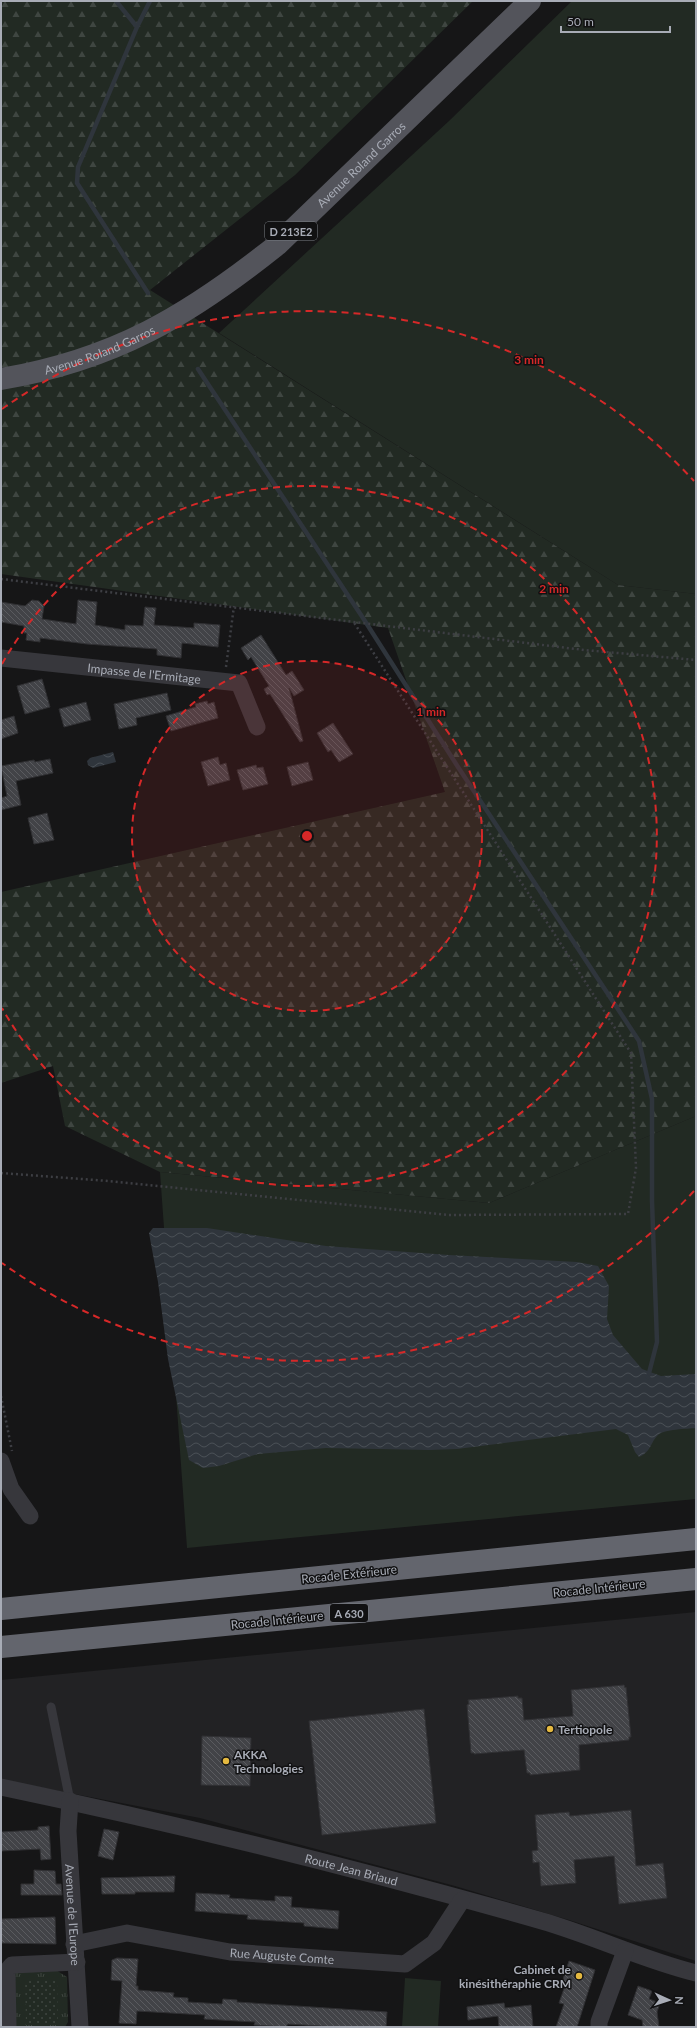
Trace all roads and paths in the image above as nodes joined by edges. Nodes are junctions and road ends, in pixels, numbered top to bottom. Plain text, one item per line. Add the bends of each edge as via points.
1 (530, 1) edge
2 (1, 379) edge
3 (1, 579) edge
4 (234, 606) junction
5 (352, 621) junction
6 (1, 658) edge
7 (696, 660) edge
8 (225, 682) junction
9 (257, 727) dead end
10 (1, 1173) edge
11 (1, 1396) edge
12 (7, 1458) edge
13 (30, 1516) dead end
14 (696, 1539) edge
15 (696, 1579) edge
16 (1, 1596) edge
17 (27, 1607) junction
18 (1, 1609) edge
19 (1, 1647) edge
20 (51, 1707) dead end
21 (1, 1787) edge
22 (70, 1802) junction
23 (462, 1900) junction
24 (74, 1944) junction
25 (625, 1951) junction
26 (77, 1962) junction
27 (696, 1973) edge
28 (8, 2027) edge
29 (80, 2027) edge
30 (599, 2027) edge

1 - 2 main road, Avenue Roland Garros / D 213E2 via 277,245 236,277 178,316 110,350 61,366
3 - 4 path
4 - 5 path
4 - 8 path
5 - 7 path via 584,650
5 - 10 path via 631,1053 636,1168 628,1214 449,1215 108,1181
6 - 8 street, Impasse de l'Ermitage
8 - 9 street, Impasse de l'Ermitage via 239,683
11 - 12 path
12 - 13 street via 11,1488
14 - 17 highway, Rocade Extérieure
15 - 19 highway, Rocade Intérieure / A 630
16 - 17 highway
17 - 18 highway, Rocade Extérieure
20 - 22 lane
21 - 22 street, Route Jean Briaud
22 - 23 street, Route Jean Briaud via 211,1834
22 - 24 street, Avenue de l'Europe via 68,1830
23 - 24 street, Rue Auguste Comte via 434,1942 405,1964 230,1952 127,1933
23 - 25 street, Route Jean Briaud via 544,1922
24 - 26 street, Avenue de l'Europe
25 - 27 street, Route Jean Briaud
25 - 30 street
26 - 28 street via 12,1965 7,1971
26 - 29 street, Avenue de l'Europe

